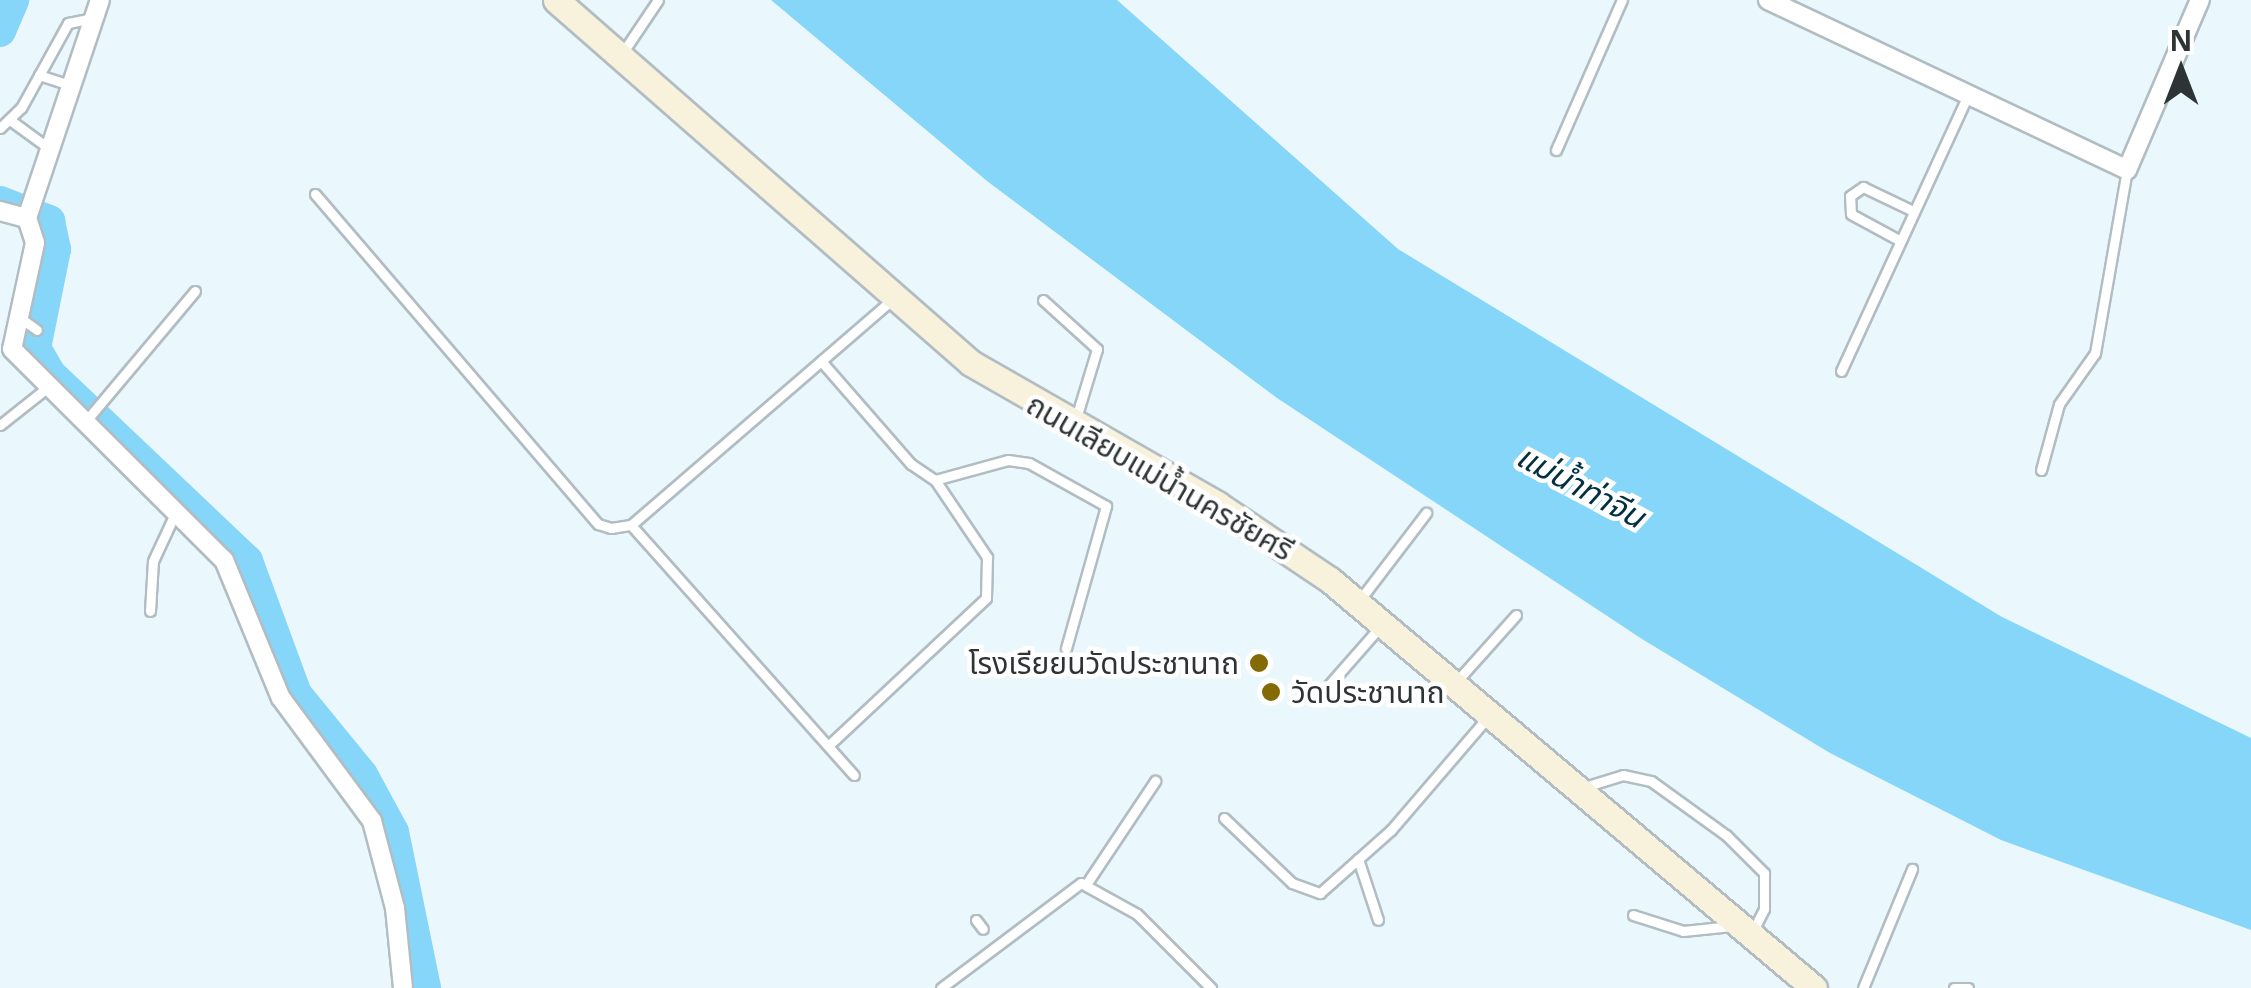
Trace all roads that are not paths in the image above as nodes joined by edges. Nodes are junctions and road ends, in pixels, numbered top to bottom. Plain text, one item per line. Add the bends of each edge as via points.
1 (658, 0) edge
2 (1622, 0) edge
3 (2200, 0) edge
4 (559, 1) edge
5 (1775, 3) edge
6 (97, 9) edge
7 (621, 55) junction
8 (39, 75) junction
9 (70, 85) junction
10 (1968, 94) junction
11 (10, 120) junction
12 (0, 128) edge
13 (48, 147) junction
14 (1556, 150) dead end
15 (2127, 170) junction
16 (316, 194) dead end
17 (0, 211) edge
18 (1913, 211) junction
19 (25, 215) junction
20 (1897, 239) junction
21 (195, 291) dead end
22 (893, 299) junction
23 (1043, 300) dead end
24 (17, 315) junction
25 (35, 327) dead end
26 (821, 361) junction
27 (1841, 371) dead end
28 (48, 387) junction
29 (87, 420) junction
30 (0, 424) edge
31 (1073, 426) junction
32 (2041, 470) dead end
33 (935, 480) junction
34 (1426, 513) dead end
35 (173, 518) junction
36 (631, 526) junction
37 (1357, 603) junction
38 (150, 611) dead end
39 (1516, 615) dead end
40 (1382, 624) junction
41 (1066, 648) dead end
42 (1454, 684) junction
43 (1328, 686) dead end
44 (1490, 715) junction
45 (828, 745) junction
46 (854, 774) dead end
47 (1155, 781) dead end
48 (1579, 789) junction
49 (1224, 818) dead end
50 (1358, 859) junction
51 (1912, 869) dead end
52 (1088, 884) junction
53 (1632, 915) dead end
54 (976, 920) dead end
55 (1378, 920) dead end
56 (983, 929) dead end
57 (1746, 929) junction
58 (403, 988) edge
59 (941, 988) edge
60 (1210, 988) edge
61 (1814, 988) edge
62 (1863, 988) edge
63 (1954, 988) edge
64 (1968, 988) edge

1 - 7 lane
2 - 14 lane
3 - 15 street
4 - 7 main road, ถนนเลียบแม่น้ำนครชัยศรี
5 - 10 street
6 - 8 lane via 68,22
6 - 9 street
7 - 22 main road, ถนนเลียบแม่น้ำนครชัยศรี
8 - 9 lane
8 - 11 lane
9 - 13 street
10 - 15 street
10 - 18 lane
11 - 12 lane
11 - 13 lane
13 - 19 street
15 - 32 lane via 2095,353 2059,404
16 - 36 lane via 598,524
17 - 19 street
18 - 20 lane
18 - 20 lane via 1862,188 1850,196 1850,214
19 - 24 street via 35,243
20 - 27 lane
21 - 29 lane
22 - 26 lane
22 - 31 main road, ถนนเลียบแม่น้ำนครชัยศรี via 971,363
23 - 31 lane via 1097,349
24 - 25 lane
24 - 28 street via 12,349
26 - 33 lane via 911,464
26 - 36 lane
28 - 29 street
28 - 30 lane
29 - 35 street
31 - 37 main road, ถนนเลียบแม่น้ำนครชัยศรี via 1231,512
33 - 41 lane via 1030,462 1106,506
33 - 45 lane via 987,557 986,598
34 - 37 lane
35 - 38 lane via 153,561
35 - 58 street via 224,560 281,698 372,820 392,892
36 - 45 lane
37 - 40 main road, ถนนเลียบแม่น้ำนครชัยศรี
39 - 42 lane
40 - 42 main road, ถนนเลียบแม่น้ำนครชัยศรี
40 - 43 lane
42 - 44 main road, ถนนเลียบแม่น้ำนครชัยศรี
44 - 48 main road, ถนนเลียบแม่น้ำนครชัยศรี
44 - 50 lane
45 - 46 lane
47 - 52 lane
48 - 57 main road, ถนนเลียบแม่น้ำนครชัยศรี
48 - 57 lane via 1623,774 1651,781 1726,835 1768,887
49 - 50 lane via 1302,888 1320,893
50 - 55 lane
51 - 62 lane
52 - 59 lane via 1070,886
52 - 60 lane via 1137,914
53 - 57 lane via 1682,931
54 - 56 lane
57 - 61 main road, ถนนเลียบแม่น้ำนครชัยศรี
63 - 64 lane

